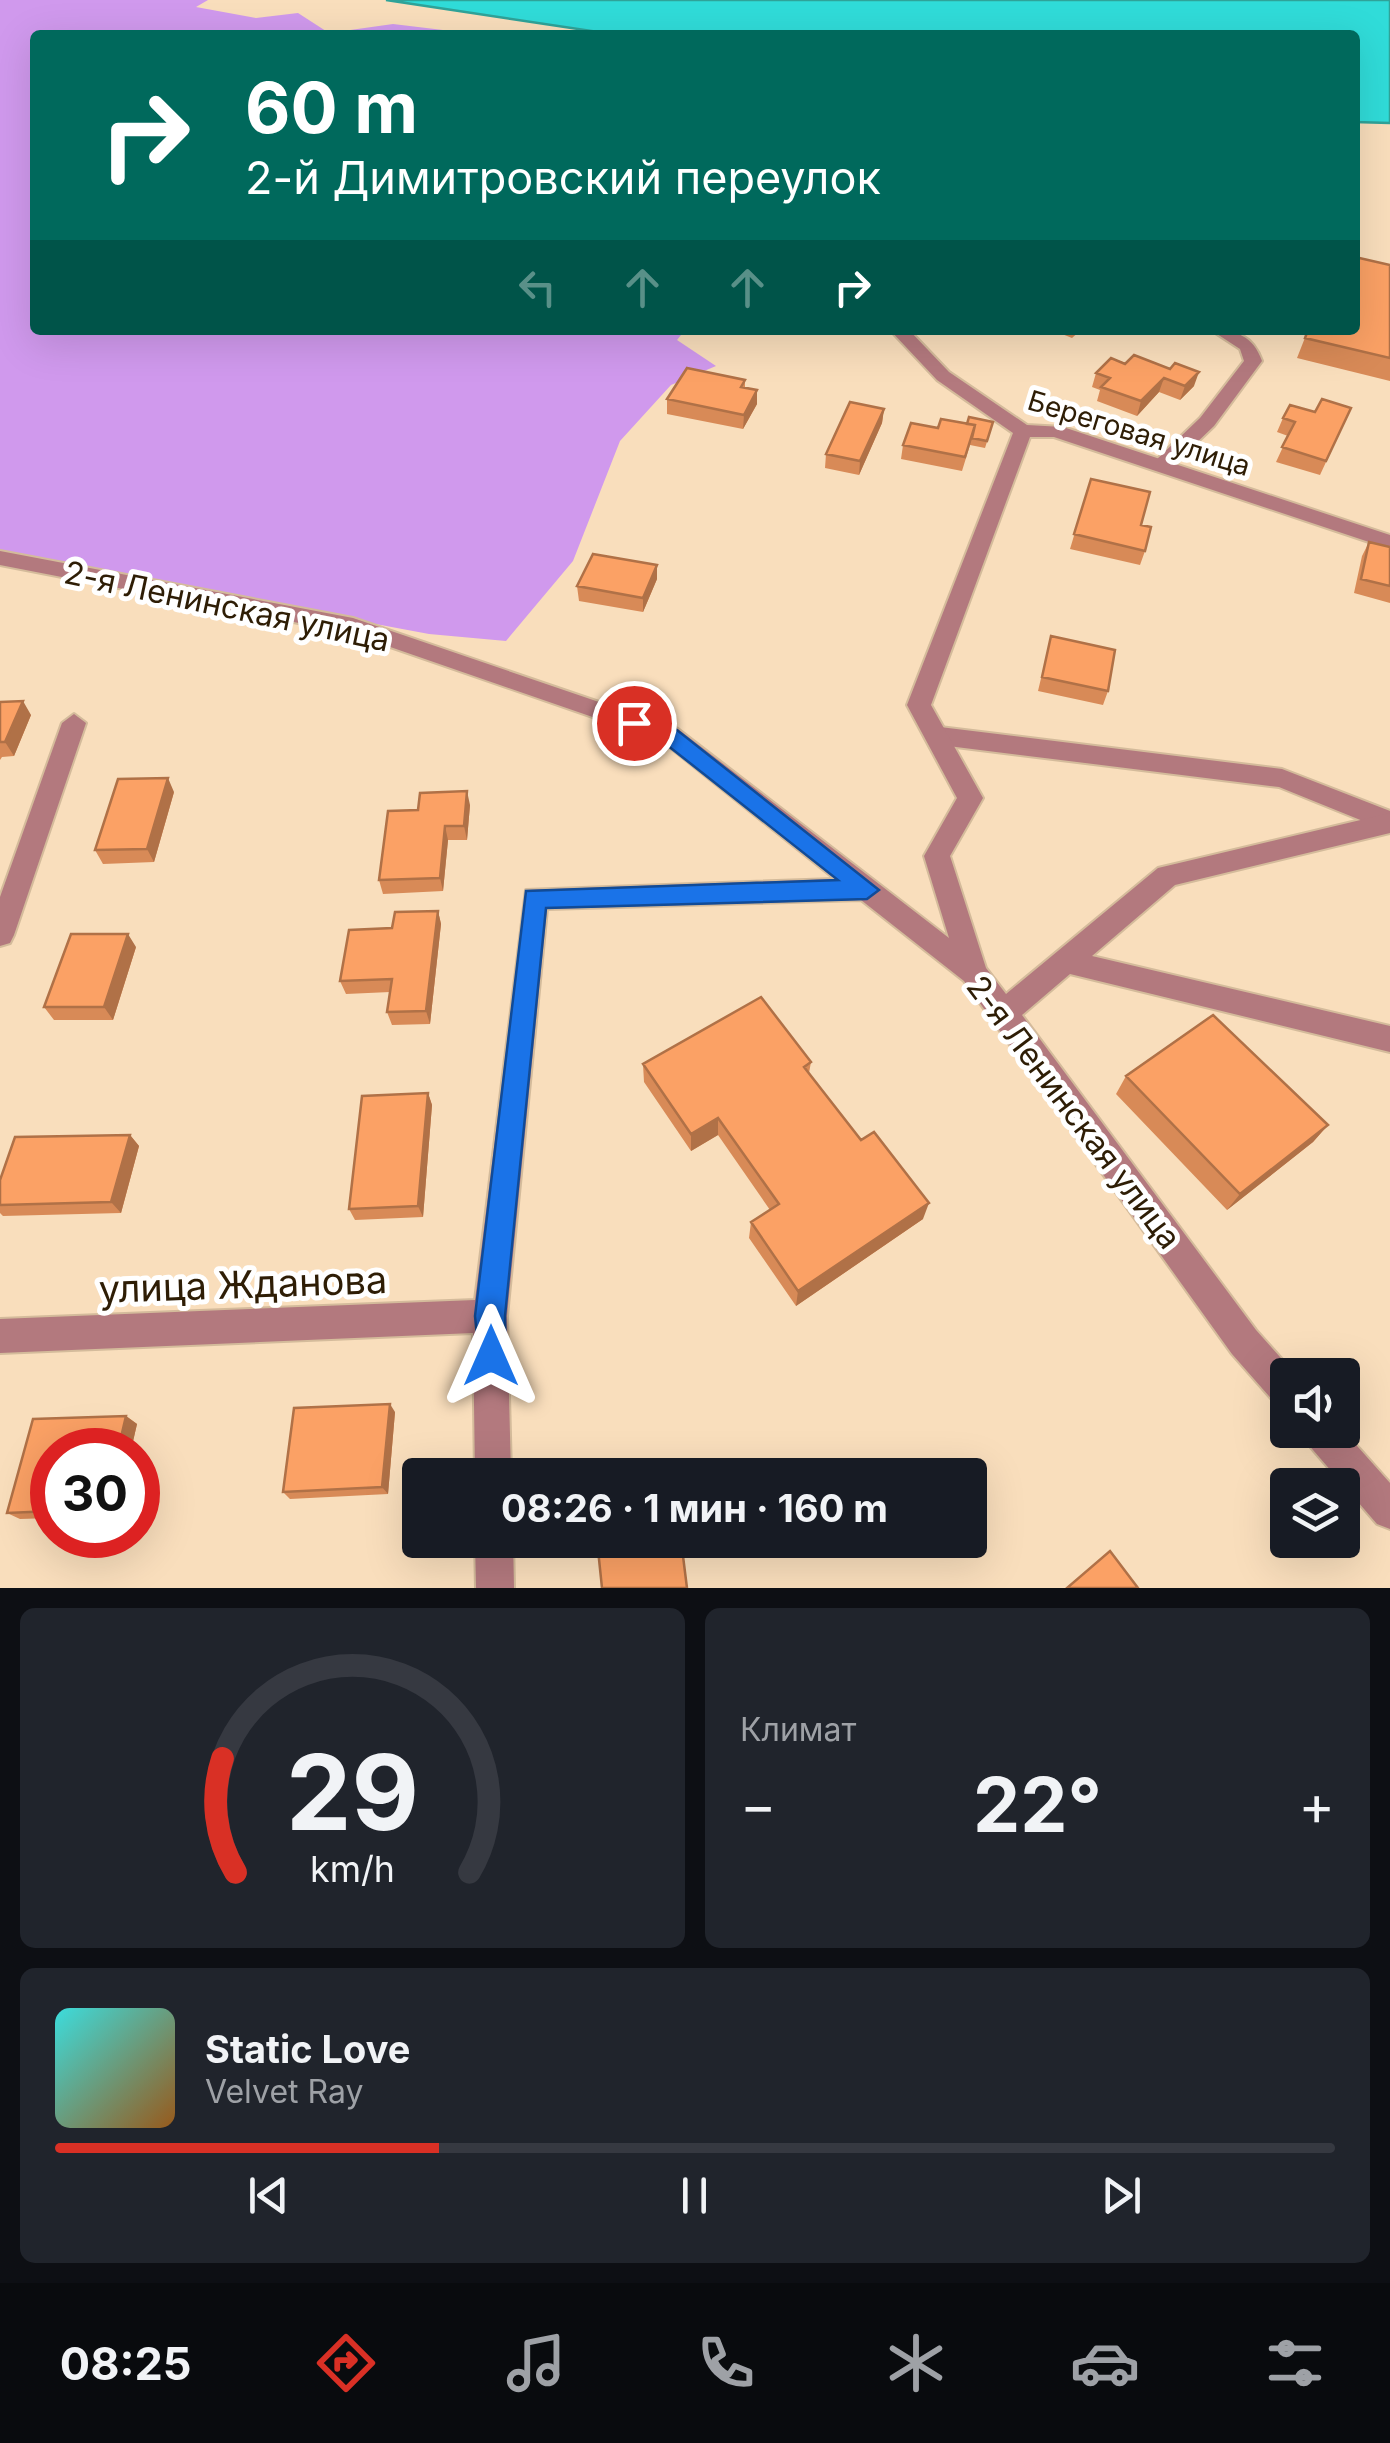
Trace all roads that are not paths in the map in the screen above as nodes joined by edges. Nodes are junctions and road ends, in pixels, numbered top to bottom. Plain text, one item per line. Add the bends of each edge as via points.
1 (904, 335) edge
2 (1229, 335) edge
3 (1023, 431) junction
4 (1161, 466) junction
5 (1390, 542) edge
6 (0, 558) edge
7 (74, 722) dead end
8 (940, 736) junction
9 (1390, 822) edge
10 (867, 890) junction
11 (0, 936) edge
12 (1065, 961) junction
13 (974, 972) junction
14 (1004, 1013) junction
15 (1390, 1039) edge
16 (490, 1316) junction
17 (0, 1336) edge
18 (1270, 1372) edge
19 (1335, 1448) edge
20 (493, 1458) edge
21 (1390, 1512) edge
22 (494, 1558) edge
23 (495, 1588) edge

1 - 3 street, Береговая улица via 943,376
2 - 4 street via 1248,346 1253,361 1208,422
3 - 4 street, Береговая улица via 1056,431
3 - 8 street via 920,705
4 - 5 street, Береговая улица
6 - 10 street, 2-я Ленинская улица via 353,626 670,736
7 - 11 street
8 - 9 street via 1282,778
8 - 13 street via 970,798 937,856
9 - 12 street via 1167,876
10 - 13 street, 2-я Ленинская улица
10 - 16 street via 535,898
12 - 14 street
12 - 15 street
13 - 14 street, 2-я Ленинская улица
14 - 18 street, 2-я Ленинская улица
16 - 17 street, улица Жданова
16 - 20 street
19 - 21 street
22 - 23 street

